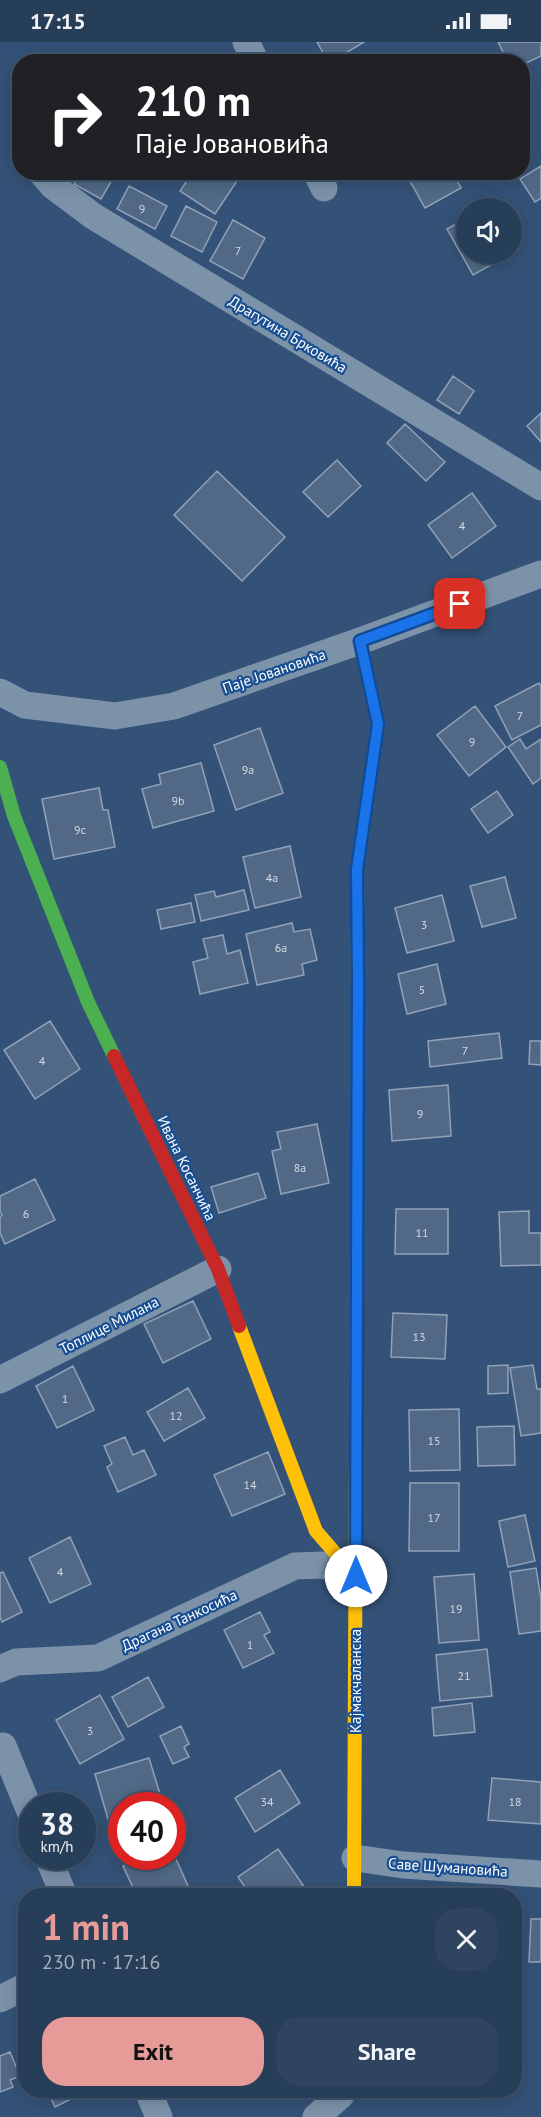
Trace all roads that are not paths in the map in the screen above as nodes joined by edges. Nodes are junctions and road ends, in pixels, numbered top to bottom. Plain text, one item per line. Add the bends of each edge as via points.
1 (48, 180) edge
2 (541, 487) edge
3 (541, 574) edge
4 (360, 641) junction
5 (0, 692) edge
6 (0, 767) edge
7 (218, 1269) junction
8 (0, 1380) edge
9 (356, 1576) junction
10 (0, 1669) edge
11 (3, 1746) dead end
12 (22, 1792) edge
13 (355, 1858) junction
14 (53, 1870) edge
15 (541, 1874) edge
16 (61, 1888) edge
17 (354, 1888) edge
18 (18, 1990) edge
19 (0, 1999) edge
20 (151, 2098) edge
21 (341, 2101) edge
22 (159, 2117) edge
23 (316, 2117) edge

1 - 2 street, Драгутина Брковића via 93,216
3 - 4 street, Паје Јовановића
4 - 5 street, Паје Јовановића via 174,706 115,716 25,705
4 - 9 street, Кајмакчаланска via 378,724 357,869
6 - 7 street, Ивана Косанчића via 14,816 88,1002
7 - 8 street, Топлице Милана
7 - 9 street, Ивана Косанчића via 316,1532
9 - 10 street, Драгана Танкосића via 323,1565 295,1566 98,1658 16,1662
9 - 13 street, Кајмакчаланска
11 - 12 street
13 - 15 street, Саве Шумановића
13 - 17 street, Кајмакчаланска
14 - 16 street
18 - 19 street
20 - 22 street
21 - 23 street

